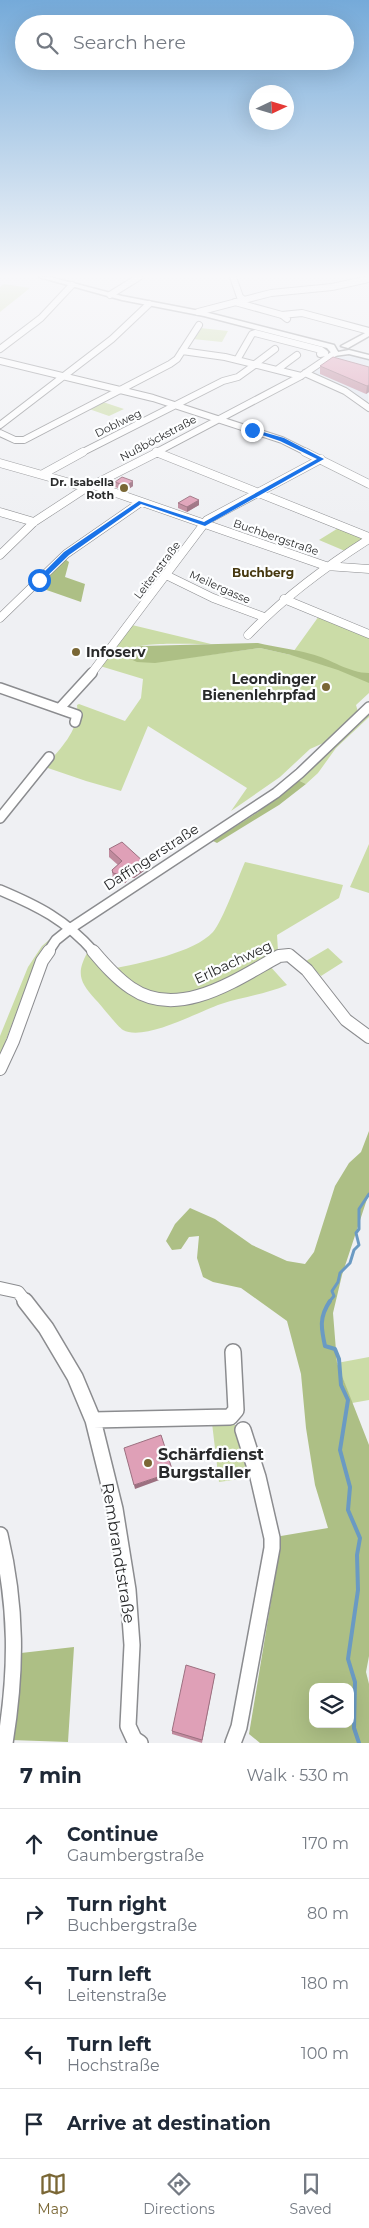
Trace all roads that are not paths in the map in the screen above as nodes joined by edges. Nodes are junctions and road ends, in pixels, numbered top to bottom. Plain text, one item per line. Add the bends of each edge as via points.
1 (86, 358) edge
2 (176, 358) edge
3 (227, 358) edge
4 (263, 358) edge
5 (292, 358) edge
6 (323, 358) edge
7 (237, 360) joint
8 (0, 361) edge
9 (256, 364) junction
10 (278, 369) junction
11 (303, 374) junction
12 (63, 376) junction
13 (118, 390) junction
14 (177, 405) junction
15 (369, 408) edge
16 (219, 419) junction
17 (0, 425) edge
18 (0, 433) edge
19 (156, 452) junction
20 (321, 459) junction
21 (0, 463) edge
22 (43, 474) junction
23 (369, 484) edge
24 (91, 486) junction
25 (258, 493) junction
26 (141, 502) junction
27 (0, 512) edge
28 (34, 522) junction
29 (205, 524) junction
30 (369, 538) edge
31 (0, 555) edge
32 (326, 566) junction
33 (369, 569) edge
34 (168, 576) junction
35 (284, 599) junction
36 (264, 617) junction
37 (0, 618) edge
38 (369, 634) edge
39 (248, 635) dead end
40 (0, 688) edge
41 (369, 707) edge
42 (60, 708) junction
43 (76, 722) dead end
44 (49, 758) dead end
45 (0, 818) edge
46 (0, 890) edge
47 (71, 928) junction
48 (369, 1037) edge
49 (0, 1069) edge
50 (0, 1288) edge
51 (233, 1352) dead end
52 (92, 1420) junction
53 (243, 1430) dead end
54 (0, 1535) edge
55 (6, 1743) edge
56 (140, 1743) edge
57 (233, 1743) edge

1 - 12 street
2 - 13 street
3 - 7 street
4 - 9 street, Doblweg
5 - 10 street
6 - 11 street, Nußböckstraße
7 - 9 street
8 - 12 street
9 - 10 street
9 - 14 street, Doblweg via 238,377 223,381
10 - 11 street
11 - 15 street via 345,391
11 - 16 street, Nußböckstraße
12 - 13 street
12 - 17 street
13 - 14 street
13 - 18 street via 24,440
14 - 16 street
14 - 22 street, Doblweg
16 - 19 street, Nußböckstraße
16 - 20 street via 282,440
19 - 24 street, Nußböckstraße
19 - 25 street
20 - 23 street
20 - 25 street, Leitenstraße
21 - 22 street, Buchbergstraße
22 - 24 street, Buchbergstraße
24 - 26 street, Buchbergstraße
24 - 28 street, Nußböckstraße
25 - 29 street, Leitenstraße
25 - 30 street
26 - 29 street, Buchbergstraße
26 - 37 street via 66,554
27 - 28 street
28 - 31 street, Nußböckstraße
29 - 32 street, Buchbergstraße
29 - 34 street, Leitenstraße
30 - 32 street
32 - 33 street, Buchbergstraße
32 - 35 street
34 - 36 street, Meilergasse
34 - 42 street, Leitenstraße via 96,668
35 - 36 street
35 - 38 street
36 - 39 street
40 - 42 street
41 - 47 street, Daffingerstraße via 276,793
42 - 43 street via 77,715
44 - 45 street
46 - 47 street
47 - 48 street, Erlbachweg via 120,982 158,998 194,996 215,989 279,956 289,955 311,974 346,1020
47 - 49 street, Daffingerstraße via 56,940 42,960
50 - 52 street, Rembrandtstraße via 18,1292 46,1328 75,1377
51 - 52 street via 236,1410 230,1417
52 - 56 street, Rembrandtstraße via 115,1509 128,1590 132,1645 128,1726
53 - 57 street via 258,1477 272,1548 239,1727
54 - 55 street via 11,1584 16,1650

